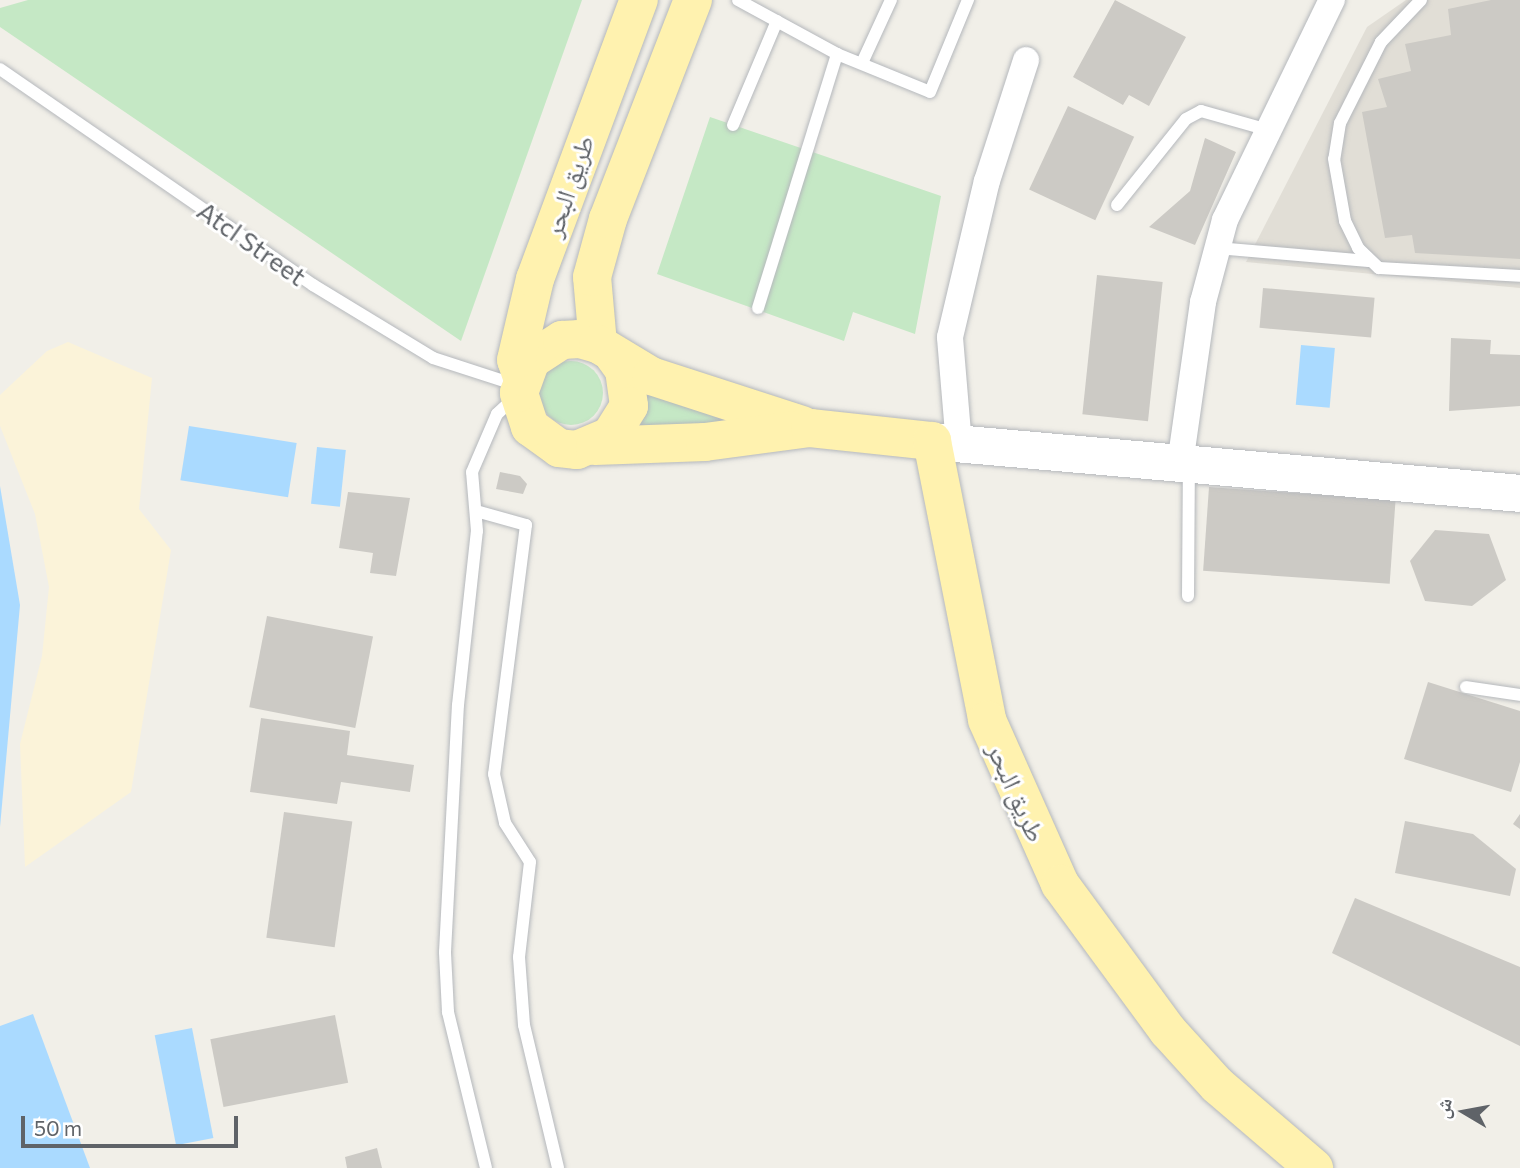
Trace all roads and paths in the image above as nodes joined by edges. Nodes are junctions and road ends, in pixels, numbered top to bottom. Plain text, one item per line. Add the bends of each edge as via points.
1 (639, 0) edge
2 (693, 0) edge
3 (738, 0) edge
4 (891, 0) edge
5 (968, 0) edge
6 (1332, 0) edge
7 (1421, 0) edge
8 (777, 21) junction
9 (837, 54) junction
10 (1026, 60) dead end
11 (862, 63) junction
12 (0, 69) edge
13 (733, 125) dead end
14 (1268, 130) junction
15 (1117, 205) dead end
16 (1217, 248) junction
17 (1368, 261) junction
18 (1520, 276) edge
19 (758, 308) dead end
20 (606, 350) junction
21 (520, 385) junction
22 (810, 428) junction
23 (945, 443) junction
24 (595, 446) junction
25 (1185, 464) junction
26 (1520, 493) edge
27 (476, 511) junction
28 (1188, 596) dead end
29 (1466, 687) dead end
30 (1520, 695) edge
31 (486, 1168) edge
32 (558, 1168) edge
33 (1314, 1168) edge

1 - 21 main road, طريق البحر via 535,279 516,360
2 - 20 main road, طريق البحر via 608,219 592,277
3 - 8 lane
4 - 11 lane
5 - 11 lane via 930,92
6 - 14 street
7 - 17 lane via 1364,69 1336,141 1336,190 1349,232
8 - 9 lane
8 - 13 lane
9 - 11 lane
9 - 19 lane
10 - 23 street via 987,181 950,337
12 - 21 lane, Atcl Street via 324,292 433,358 494,383
14 - 15 lane via 1201,111 1186,119
14 - 16 street
16 - 17 lane
16 - 25 street via 1194,351
17 - 18 lane via 1412,274
20 - 21 main road via 562,340 545,348
20 - 22 main road via 651,376
20 - 24 main road via 624,370 629,406 610,436
21 - 24 main road via 530,427 543,440 577,450
21 - 27 lane via 497,414 477,456 470,489
22 - 23 main road
22 - 24 main road via 705,442
23 - 25 main road
23 - 33 main road, طريق البحر via 987,720 1060,884 1168,1031 1217,1085
25 - 26 main road
25 - 28 lane
27 - 31 lane via 445,952 448,1012
27 - 32 lane via 526,525 494,775 505,824 530,862 519,957 524,1024
29 - 30 lane

